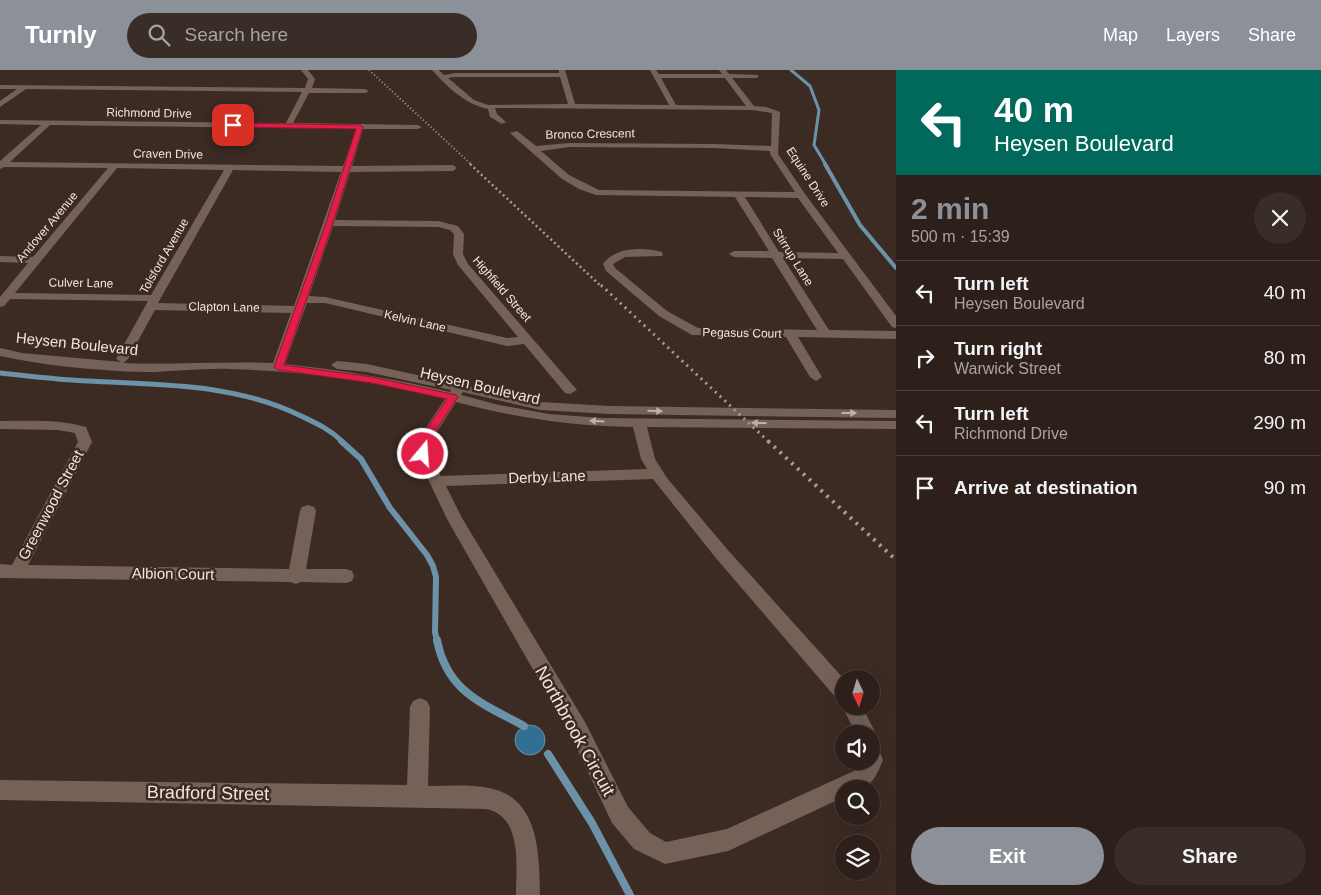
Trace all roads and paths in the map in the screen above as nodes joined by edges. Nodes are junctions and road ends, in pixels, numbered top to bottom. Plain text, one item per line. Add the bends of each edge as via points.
1 (304, 70) edge
2 (435, 70) edge
3 (491, 72) edge
4 (563, 72) edge
5 (654, 73) edge
6 (725, 73) edge
7 (756, 76) dead end
8 (443, 77) junction
9 (0, 87) edge
10 (23, 88) junction
11 (308, 91) junction
12 (365, 91) dead end
13 (0, 105) edge
14 (572, 107) junction
15 (491, 108) junction
16 (674, 108) junction
17 (752, 108) junction
18 (0, 122) edge
19 (502, 122) dead end
20 (48, 123) junction
21 (288, 126) junction
22 (360, 127) junction
23 (418, 127) dead end
24 (514, 132) dead end
25 (774, 149) junction
26 (537, 151) junction
27 (1, 165) edge
28 (114, 166) junction
29 (230, 167) junction
30 (453, 168) dead end
31 (345, 169) junction
32 (738, 194) junction
33 (801, 194) junction
34 (329, 223) junction
35 (658, 254) dead end
36 (734, 254) dead end
37 (776, 255) junction
38 (846, 256) junction
39 (0, 259) edge
40 (35, 260) junction
41 (4, 300) edge
42 (153, 302) junction
43 (300, 304) junction
44 (896, 324) edge
45 (790, 334) junction
46 (825, 334) junction
47 (896, 334) edge
48 (528, 340) junction
49 (0, 343) edge
50 (0, 352) edge
51 (122, 359) junction
52 (280, 363) junction
53 (816, 377) dead end
54 (570, 390) dead end
55 (456, 392) junction
56 (896, 414) edge
57 (639, 422) junction
58 (0, 425) edge
59 (896, 425) edge
60 (657, 474) junction
61 (436, 481) junction
62 (308, 511) dead end
63 (8, 571) edge
64 (346, 576) dead end
65 (296, 577) junction
66 (835, 683) edge
67 (420, 707) dead end
68 (867, 770) edge
69 (0, 790) edge
70 (417, 796) junction
71 (528, 895) edge

1 - 11 street via 312,79
2 - 8 street
3 - 4 street
3 - 8 street
4 - 14 street
5 - 6 street
5 - 16 street
6 - 7 street
6 - 17 street
8 - 15 street via 474,103
9 - 10 street
10 - 11 street
10 - 13 street
11 - 12 street
11 - 21 street
14 - 15 street, Equine Drive
14 - 16 street, Equine Drive
15 - 19 street via 493,115
16 - 17 street, Equine Drive
17 - 25 street, Equine Drive via 776,114
18 - 20 street, Richmond Drive
20 - 21 street, Richmond Drive
20 - 27 street
21 - 22 street, Richmond Drive
22 - 23 street, Richmond Drive
22 - 31 street
24 - 26 street
25 - 26 street, Bronco Crescent via 569,145 540,147
25 - 33 street, Equine Drive via 774,154
26 - 32 street, Bronco Crescent via 587,190
27 - 28 street, Craven Drive
28 - 29 street, Craven Drive
28 - 40 street, Andover Avenue
29 - 31 street, Craven Drive
29 - 42 street, Tolsford Avenue
30 - 31 street, Craven Drive
31 - 34 street
32 - 33 street, Bronco Crescent
32 - 37 street, Stirrup Lane
33 - 38 street, Equine Drive
34 - 43 street
34 - 48 street, Highfield Street via 438,224 454,228 459,234 458,254 462,266
35 - 45 street, Pegasus Court via 619,254 608,264 610,269 685,329
36 - 37 street
37 - 38 street
37 - 46 street, Stirrup Lane
38 - 44 street, Equine Drive
39 - 40 street
40 - 41 street, Andover Avenue
41 - 42 street, Culver Lane
42 - 43 street, Clapton Lane
42 - 51 street, Tolsford Avenue
43 - 48 street, Kelvin Lane via 325,300 507,342
43 - 52 street
45 - 46 street, Pegasus Court
45 - 53 street
46 - 47 street, Pegasus Court
48 - 54 street, Highfield Street
49 - 51 street, Heysen Boulevard
50 - 52 street, Heysen Boulevard via 79,363 153,368
51 - 52 street, Heysen Boulevard
52 - 55 street, Heysen Boulevard
55 -> 56 street, Heysen Boulevard via 540,406 610,410
57 -> 55 street, Heysen Boulevard via 549,418 499,410
55 - 61 street, Northbrook Circuit via 426,438 423,454
59 -> 57 street, Heysen Boulevard
57 - 60 street via 648,458
58 - 63 street, Greenwood Street via 58,426 81,430 85,442
60 - 61 street, Derby Lane
60 - 66 street via 721,553
61 - 68 street, Northbrook Circuit via 455,520 578,729 620,814 642,841 665,853 728,840 863,776
62 - 65 street
63 - 65 street, Albion Court
64 - 65 street, Albion Court
67 - 70 street
69 - 70 street, Bradford Street
70 - 71 street, Bradford Street via 478,796 501,802 516,814 525,837

